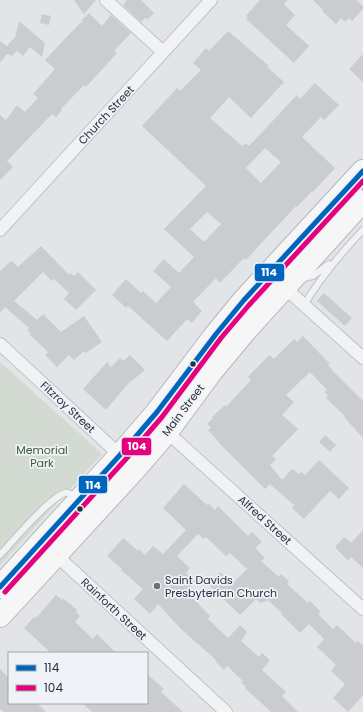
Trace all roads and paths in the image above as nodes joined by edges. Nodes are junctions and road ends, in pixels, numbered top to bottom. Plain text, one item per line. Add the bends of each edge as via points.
1 (106, 0) edge
2 (211, 0) edge
3 (163, 52) junction
4 (363, 171) edge
5 (363, 201) edge
6 (0, 230) edge
7 (363, 230) edge
8 (337, 258) junction
9 (287, 284) junction
10 (304, 305) junction
11 (0, 344) edge
12 (363, 358) edge
13 (167, 432) junction
14 (128, 462) junction
15 (82, 498) junction
16 (0, 555) edge
17 (56, 555) junction
18 (0, 587) edge
19 (363, 609) edge
20 (0, 616) edge
21 (226, 712) edge

1 - 3 street
2 - 3 street, Church Street
3 - 6 street, Church Street
4 - 14 highway, Main Street via 216,334 157,412
5 - 9 highway, Main Street
7 - 8 lane
8 - 9 lane via 313,276
8 - 10 lane
9 - 10 street
9 - 13 highway, Main Street via 212,371
10 - 12 street
11 - 14 street, Fitzroy Street
13 - 14 highway, Main Street
13 - 19 street, Alfred Street
14 - 15 highway, Main Street
14 - 17 highway, Main Street
15 - 16 lane via 68,493 59,496 36,516
15 - 18 highway, Main Street
17 - 20 highway, Main Street
17 - 21 street, Rainforth Street

